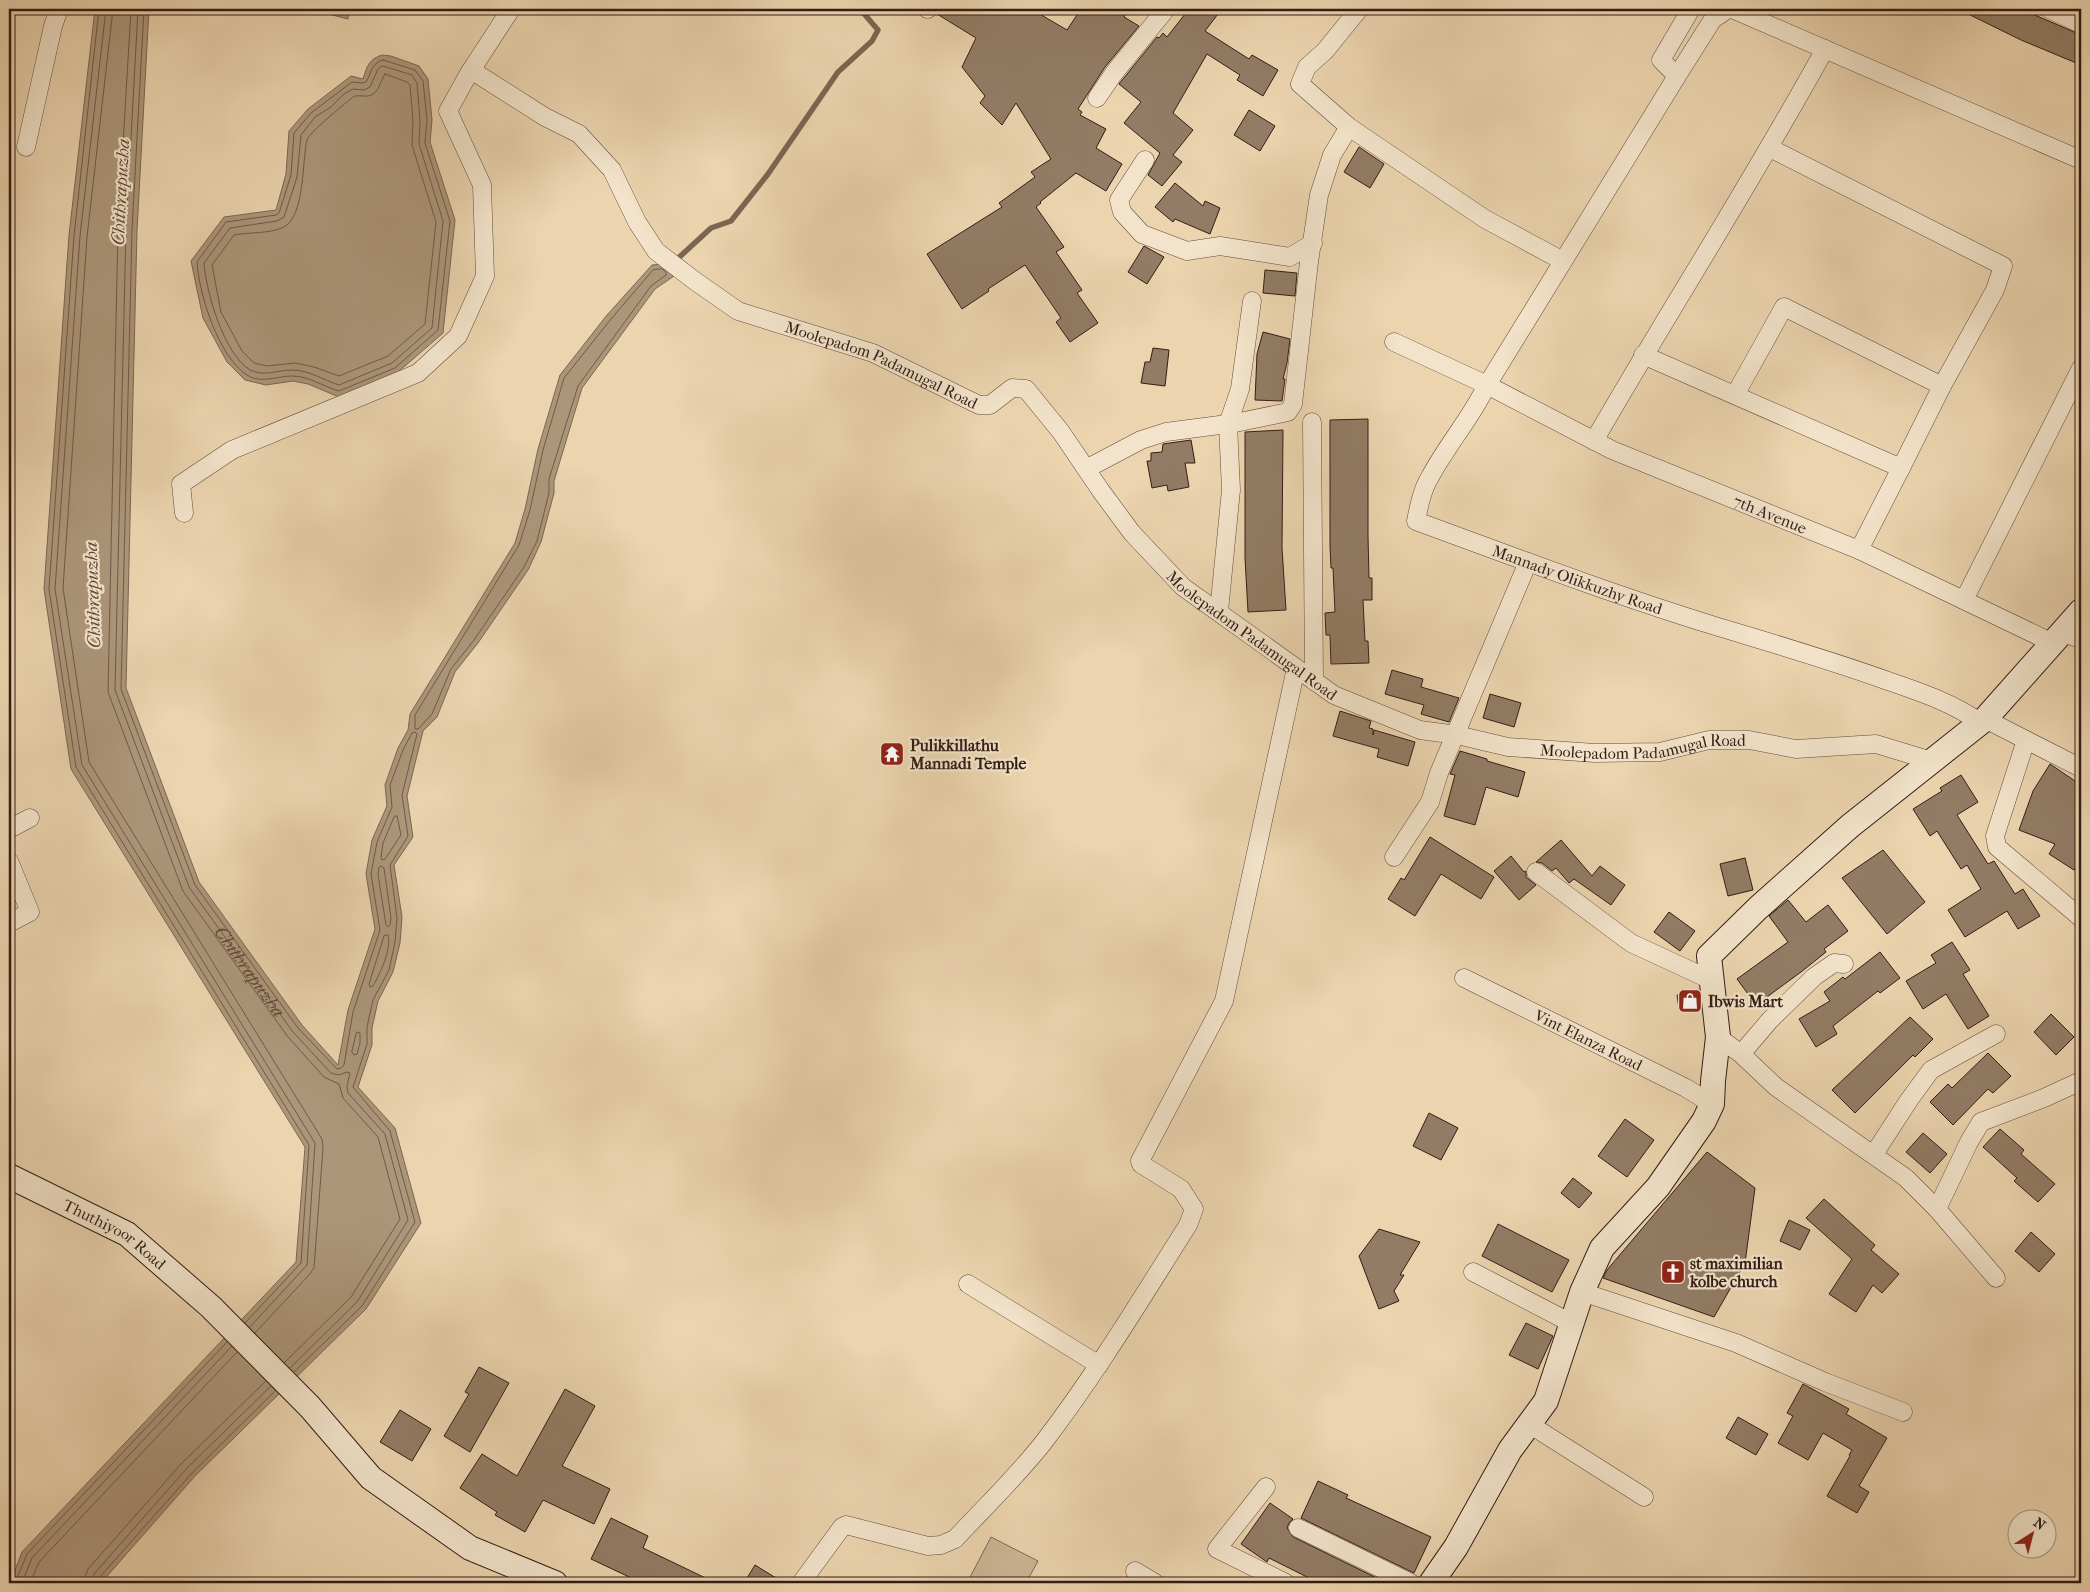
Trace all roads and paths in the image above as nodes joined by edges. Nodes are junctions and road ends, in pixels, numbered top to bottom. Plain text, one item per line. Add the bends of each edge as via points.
1 (59, 9) edge
2 (511, 9) edge
3 (1166, 9) edge
4 (1359, 9) edge
5 (1691, 9) edge
6 (1728, 9) edge
7 (1732, 9) edge
8 (2049, 9) edge
9 (2081, 24) edge
10 (1826, 49) junction
11 (471, 70) junction
12 (1676, 76) junction
13 (1097, 98) dead end
14 (1349, 127) junction
15 (26, 147) dead end
16 (1770, 148) junction
17 (1145, 160) dead end
18 (2081, 160) edge
19 (1313, 243) junction
20 (1563, 262) junction
21 (1252, 301) dead end
22 (1394, 342) dead end
23 (1644, 355) junction
24 (2081, 368) edge
25 (1487, 385) junction
26 (1942, 386) junction
27 (1735, 395) junction
28 (1312, 422) dead end
29 (1228, 424) junction
30 (1594, 440) junction
31 (1902, 468) junction
32 (1086, 469) junction
33 (184, 513) dead end
34 (1859, 550) junction
35 (1528, 562) junction
36 (1964, 600) junction
37 (1219, 611) junction
38 (2081, 611) edge
39 (2066, 638) edge
40 (1296, 668) junction
41 (1314, 682) junction
42 (1983, 721) junction
43 (1457, 735) junction
44 (2026, 740) junction
45 (1932, 761) junction
46 (2081, 768) edge
47 (30, 818) dead end
48 (9, 829) edge
49 (1394, 857) dead end
50 (9, 861) edge
51 (1536, 872) dead end
52 (2081, 918) edge
53 (9, 923) edge
54 (1844, 964) dead end
55 (1464, 978) dead end
56 (1713, 981) junction
57 (1996, 1034) dead end
58 (1718, 1037) junction
59 (1740, 1054) junction
60 (2081, 1080) edge
61 (1712, 1104) junction
62 (1874, 1154) junction
63 (9, 1176) edge
64 (1937, 1209) junction
65 (1473, 1272) dead end
66 (1996, 1278) dead end
67 (968, 1284) dead end
68 (1582, 1292) junction
69 (1571, 1323) junction
70 (1099, 1365) junction
71 (1903, 1412) dead end
72 (1529, 1424) junction
73 (1266, 1487) dead end
74 (1644, 1497) dead end
75 (1298, 1528) dead end
76 (1135, 1571) dead end
77 (555, 1583) edge
78 (801, 1583) edge
79 (1155, 1583) edge
80 (1286, 1583) edge
81 (1412, 1583) edge
82 (1431, 1583) edge

1 - 15 street
2 - 11 street
3 - 13 street
4 - 14 street via 1325,51 1307,67 1300,84
5 - 12 street via 1661,60
6 - 12 street via 1713,19
7 - 10 street
8 - 9 street
10 - 16 street
10 - 18 street
11 - 32 street, Moolepadom Padamugal Road via 545,117 579,134 612,170 637,222 656,251 738,311 873,353 979,405 990,405 1012,388 1026,388 1062,432
11 - 33 street via 448,111 482,185 485,276 458,336 418,374 232,450 181,484
12 - 20 street
14 - 19 street via 1332,155 1319,196
14 - 20 street via 1485,219
16 - 23 street
16 - 26 street via 2003,266 1995,290
17 - 19 street via 1119,200 1122,212 1142,234 1186,251 1220,246 1290,257
19 - 29 street via 1308,262 1293,404 1288,412
20 - 25 street
21 - 29 street via 1240,389
22 - 25 street
23 - 27 street
23 - 30 street
24 - 36 street
25 - 30 street, 7th Avenue
25 - 35 street, Mannady Olikkuzhy Road via 1429,478 1416,521
26 - 27 street via 1784,307
26 - 31 street
27 - 31 street
28 - 41 street
29 - 32 street via 1166,432 1141,440
29 - 37 street via 1231,490
30 - 34 street, 7th Avenue
31 - 34 street
32 - 37 street, Moolepadom Padamugal Road via 1132,533 1183,587
34 - 36 street, 7th Avenue
35 - 42 street, Mannady Olikkuzhy Road via 1908,688
35 - 43 street
36 - 39 street, 7th Avenue
37 - 40 street, Moolepadom Padamugal Road
38 - 39 main road
39 - 42 main road
40 - 41 street, Moolepadom Padamugal Road
40 - 70 street via 1224,1001 1140,1161 1181,1189 1194,1208 1188,1225
41 - 43 street, Moolepadom Padamugal Road via 1334,695 1420,730
42 - 44 street, Mannady Olikkuzhy Road
42 - 45 main road
43 - 45 street, Moolepadom Padamugal Road via 1508,747 1595,753 1660,752 1709,740 1749,740 1796,749 1876,744
43 - 49 street via 1430,802
44 - 46 street, Mannady Olikkuzhy Road
44 - 52 street via 1995,836 1997,847
45 - 56 main road via 1850,826 1709,956
47 - 48 street
50 - 53 street via 30,912
51 - 56 street via 1631,943
54 - 59 street via 1834,963 1814,977
55 - 61 street, Vint Elanza Road
56 - 58 main road
57 - 62 street via 1931,1070
58 - 59 street
58 - 61 main road
59 - 62 street via 1776,1087
60 - 64 street via 1981,1122
61 - 68 main road via 1704,1121 1658,1187 1602,1248
62 - 64 street via 1906,1178
63 - 77 main road, Thuthiyoor Road via 127,1234 211,1308 310,1408 379,1484 470,1548
64 - 66 street
65 - 69 street
67 - 70 street
68 - 69 main road
68 - 71 street via 1736,1343
69 - 72 main road via 1546,1401
70 - 78 street via 1041,1446 955,1539 928,1546 846,1525
72 - 74 street
72 - 82 main road via 1510,1450 1456,1547
73 - 80 street via 1216,1549
75 - 81 street
76 - 79 street

